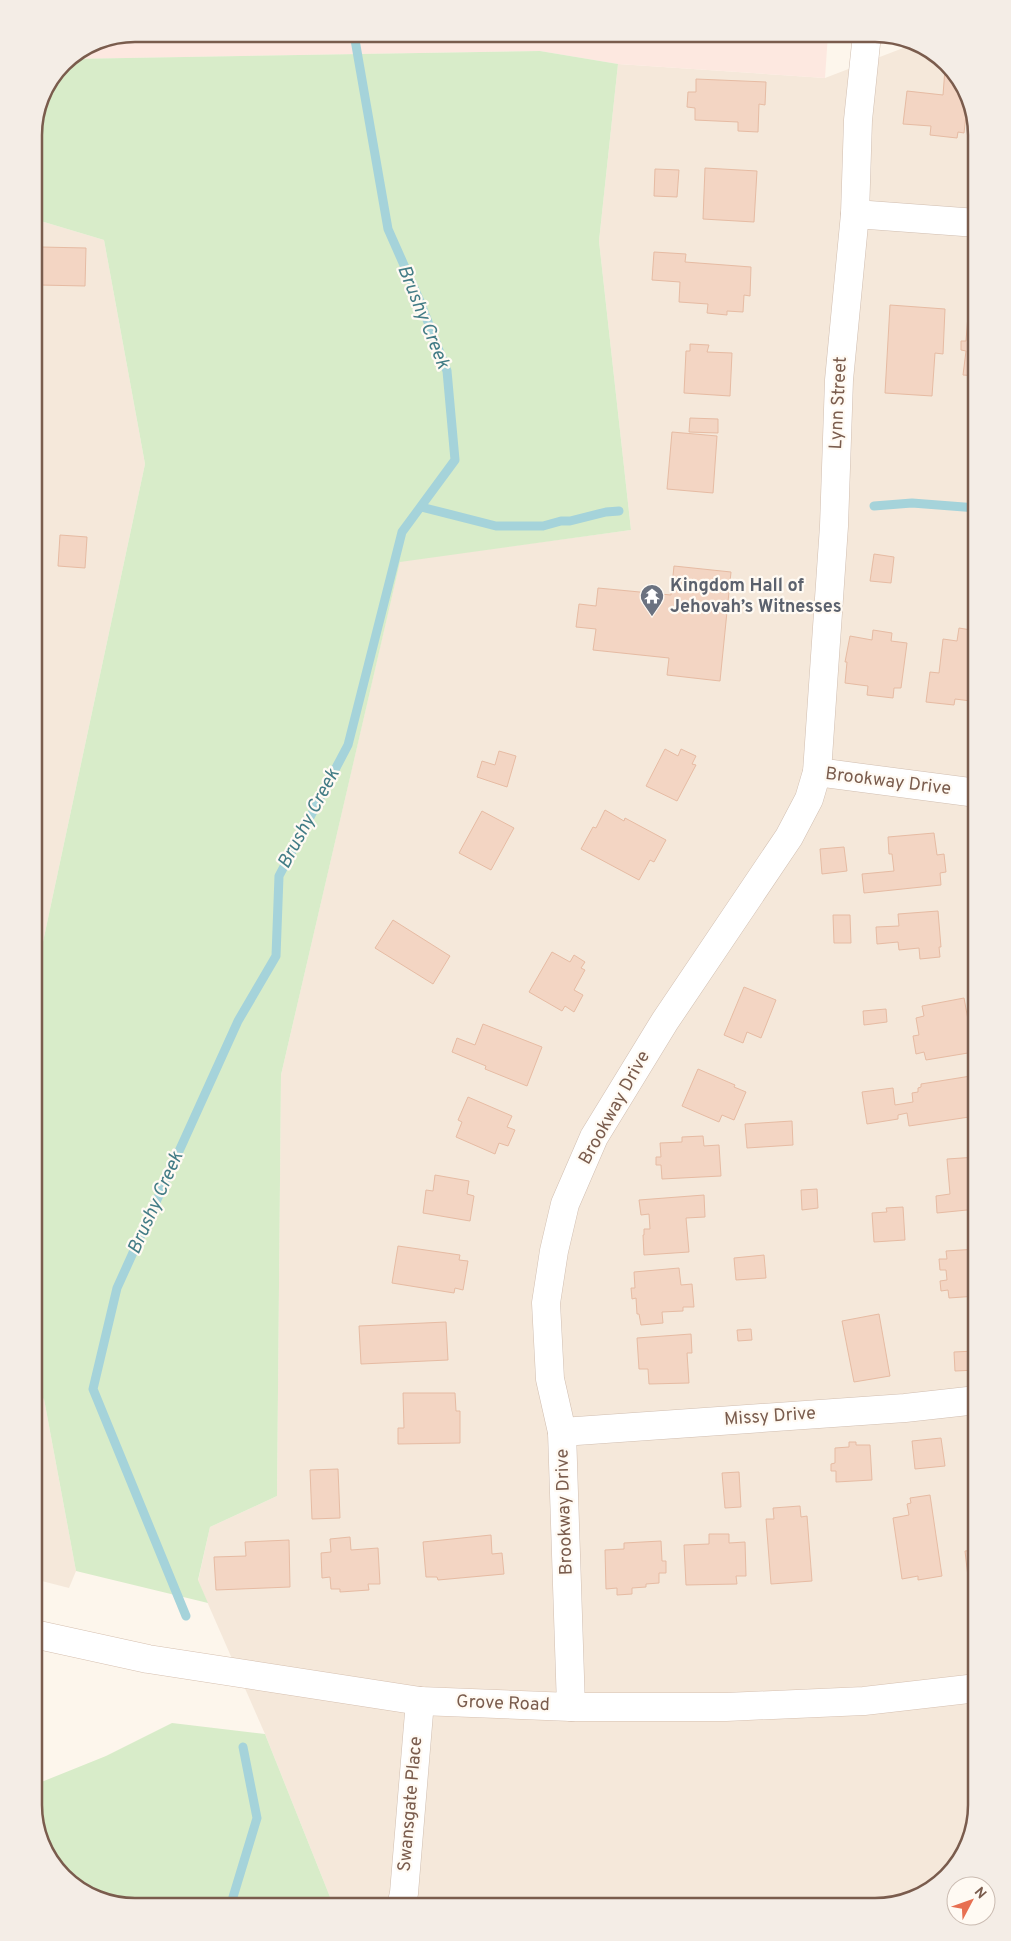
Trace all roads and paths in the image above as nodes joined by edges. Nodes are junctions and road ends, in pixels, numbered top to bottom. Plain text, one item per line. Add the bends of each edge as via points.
1 (866, 43) edge
2 (855, 214) junction
3 (968, 223) edge
4 (817, 772) junction
5 (968, 792) edge
6 (968, 1401) edge
7 (562, 1432) junction
8 (42, 1636) edge
9 (968, 1689) edge
10 (420, 1701) junction
11 (571, 1707) junction
12 (403, 1898) edge

1 - 2 street, Lynn Street via 858,120
2 - 3 street
2 - 4 street, Lynn Street via 839,380 834,526
4 - 5 street, Brookway Drive
4 - 7 street, Brookway Drive via 809,799 789,837 665,1021 599,1129 565,1204 546,1303 550,1379
6 - 7 street, Missy Drive
7 - 11 street, Brookway Drive
8 - 10 street, Grove Road via 148,1659
9 - 11 street, Grove Road via 864,1701 726,1708
10 - 11 street, Grove Road
10 - 12 street, Swansgate Place

